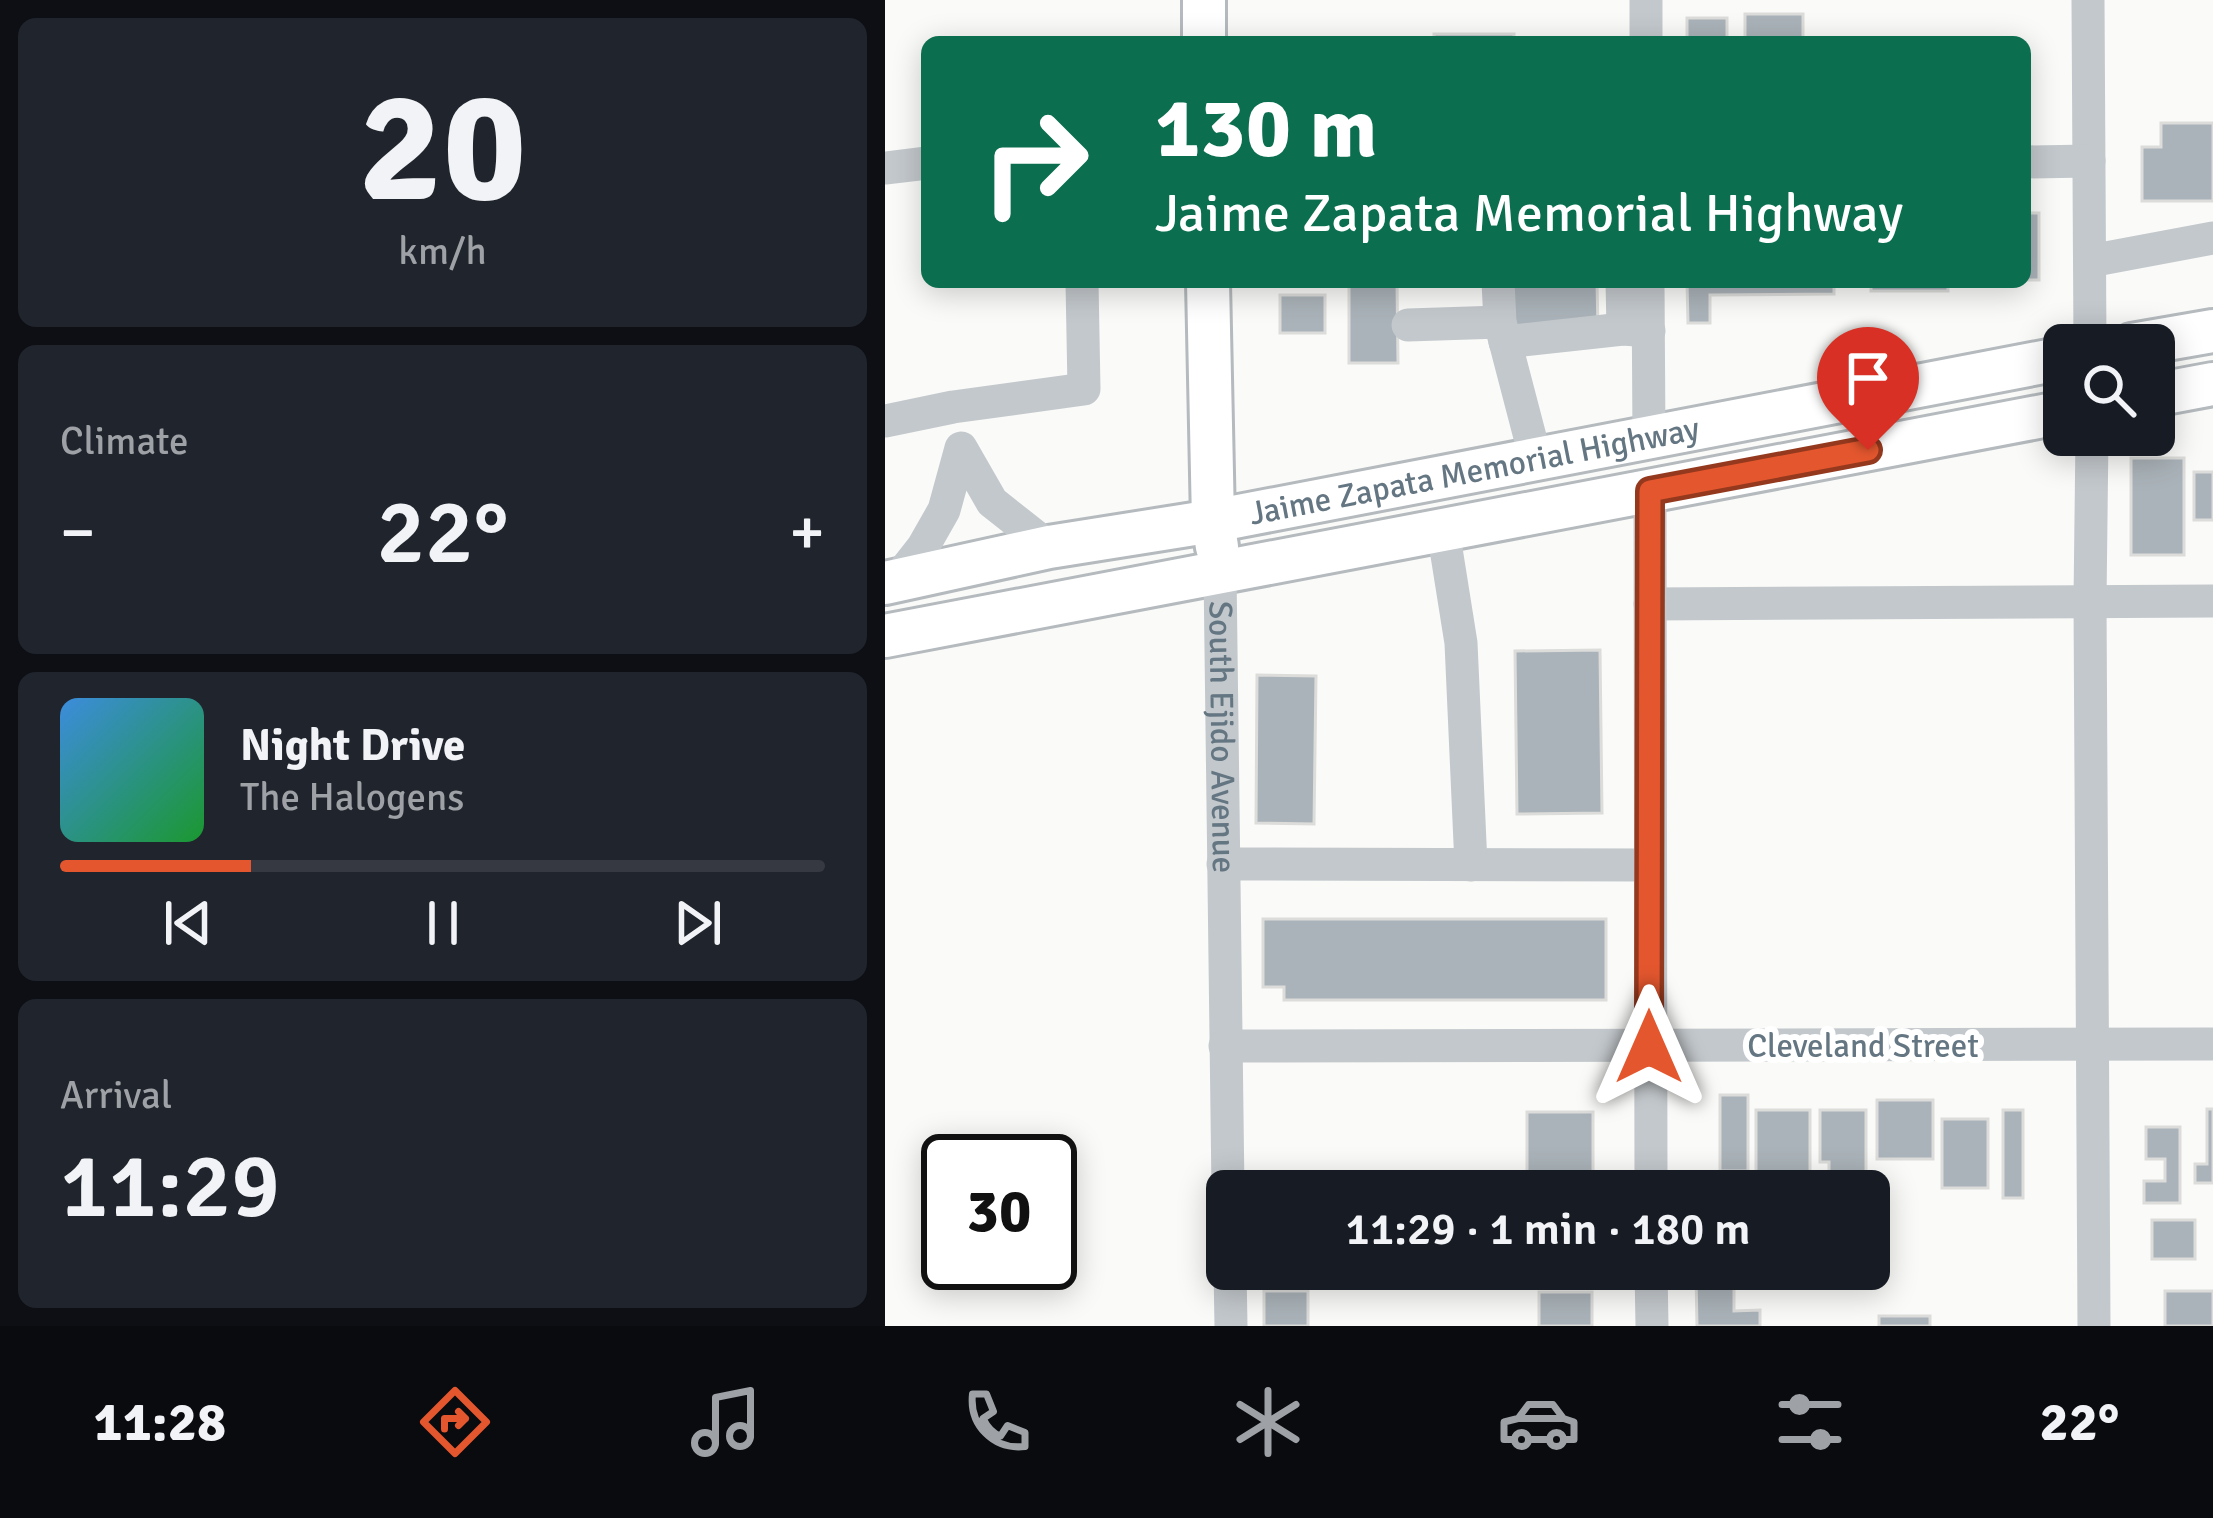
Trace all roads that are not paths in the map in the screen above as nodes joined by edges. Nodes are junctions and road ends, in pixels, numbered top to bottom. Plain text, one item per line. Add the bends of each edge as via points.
1 (1204, 0) edge
2 (1646, 0) edge
3 (2088, 0) edge
4 (1205, 36) edge
5 (1646, 36) edge
6 (2089, 161) junction
7 (2031, 162) edge
8 (921, 164) edge
9 (885, 168) edge
10 (2213, 238) edge
11 (2090, 261) junction
12 (1082, 288) edge
13 (1208, 288) edge
14 (1498, 288) edge
15 (1624, 288) edge
16 (1647, 288) edge
17 (2090, 324) edge
18 (1408, 326) dead end
19 (1636, 330) junction
20 (2213, 331) edge
21 (1502, 332) junction
22 (2175, 338) edge
23 (2213, 355) edge
24 (2043, 362) edge
25 (2175, 363) edge
26 (2213, 384) edge
27 (2043, 388) edge
28 (2175, 391) edge
29 (953, 407) junction
30 (2043, 416) edge
31 (885, 421) edge
32 (1649, 439) junction
33 (961, 448) junction
34 (2092, 456) edge
35 (1537, 460) junction
36 (1650, 491) junction
37 (1213, 521) junction
38 (1443, 530) junction
39 (1049, 547) junction
40 (1220, 572) junction
41 (891, 582) edge
42 (2090, 601) junction
43 (2213, 601) edge
44 (1650, 604) junction
45 (885, 635) edge
46 (1223, 864) junction
47 (1471, 865) junction
48 (1649, 865) junction
49 (2213, 1044) edge
50 (2091, 1045) junction
51 (1225, 1046) junction
52 (1649, 1047) junction
53 (1228, 1170) edge
54 (1651, 1170) edge
55 (1230, 1290) edge
56 (1651, 1290) edge
57 (1231, 1326) edge
58 (1652, 1326) edge
59 (2094, 1326) edge

1 - 4 main road
2 - 5 street
3 - 6 street
6 - 7 street
6 - 11 street
8 - 9 street
10 - 11 street
11 - 17 street
12 - 29 street via 1084,389
13 - 37 main road, South Ejido Avenue
14 - 21 street
15 - 19 street
16 - 19 street
18 - 21 street
19 - 21 street
19 - 32 street
20 - 22 main road
21 - 35 street
23 - 25 main road
24 - 32 main road, Jaime Zapata Memorial Highway
26 - 28 main road
27 - 36 main road via 1717,453
29 - 31 street
29 - 33 street
30 - 36 main road, Jaime Zapata Memorial Highway
32 - 35 main road, Jaime Zapata Memorial Highway
33 - 39 street via 992,502
33 - 41 street via 944,510
34 - 42 street
35 - 37 main road, Jaime Zapata Memorial Highway
36 - 38 main road, Jaime Zapata Memorial Highway
36 - 44 street
37 - 39 main road, Jaime Zapata Memorial Highway
37 - 40 main road, South Ejido Avenue
38 - 40 main road, Jaime Zapata Memorial Highway
38 - 47 street via 1461,643
39 - 41 main road, Jaime Zapata Memorial Highway
40 - 45 main road, Jaime Zapata Memorial Highway
40 - 46 street, South Ejido Avenue
42 - 43 street
42 - 44 street
42 - 50 street
44 - 48 street
46 - 47 street
46 - 51 street, South Ejido Avenue
47 - 48 street
48 - 52 street
49 - 50 street, Cleveland Street
50 - 52 street, Cleveland Street
50 - 59 street
51 - 52 street, Cleveland Street
51 - 53 street, South Ejido Avenue
52 - 54 street
55 - 57 street
56 - 58 street

